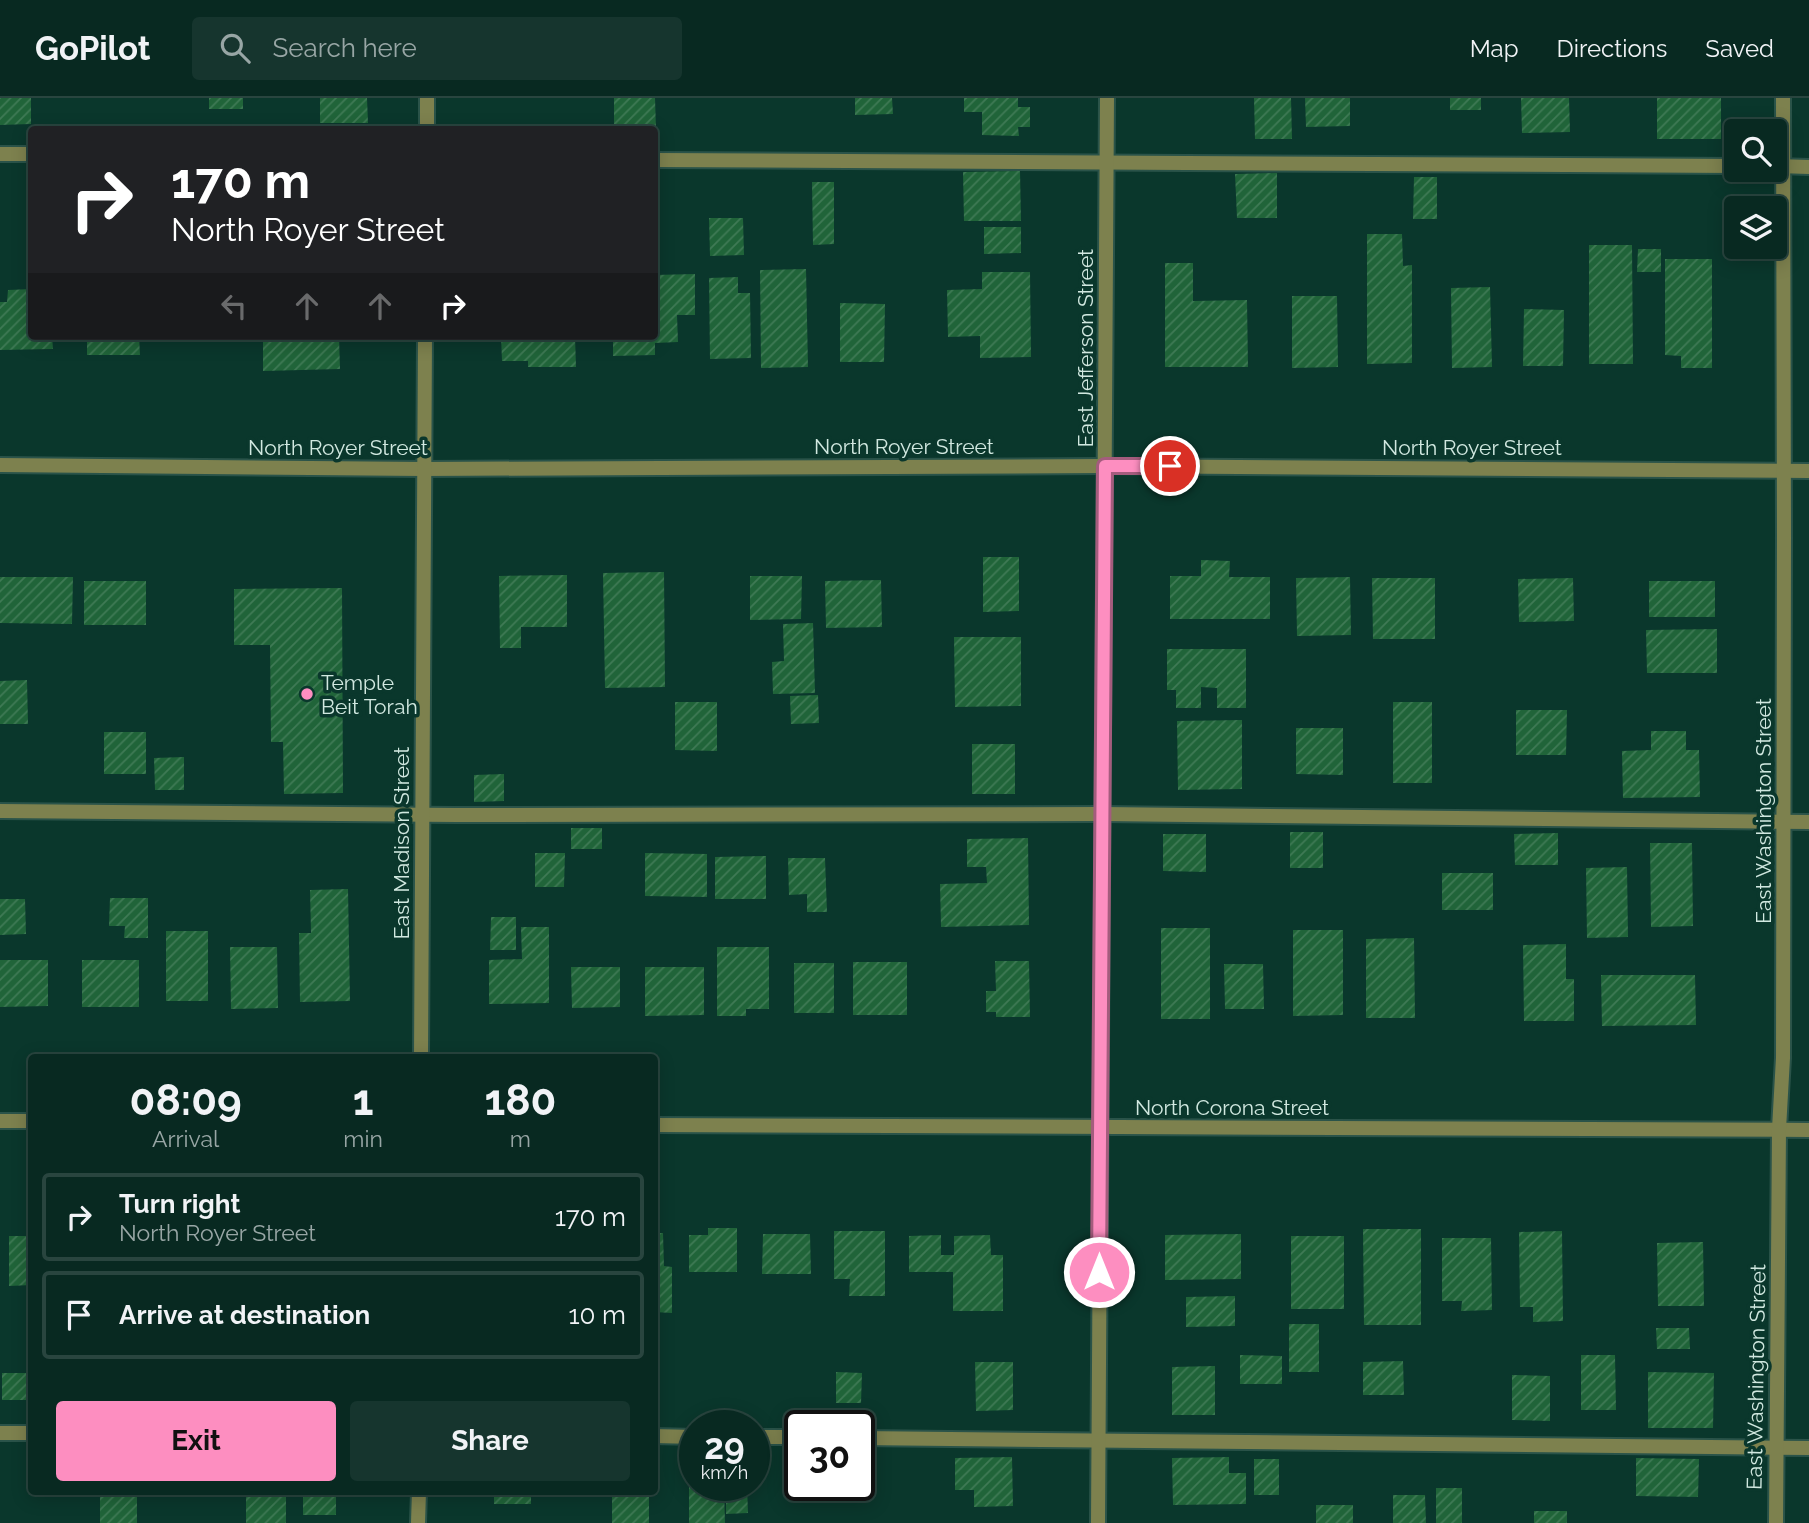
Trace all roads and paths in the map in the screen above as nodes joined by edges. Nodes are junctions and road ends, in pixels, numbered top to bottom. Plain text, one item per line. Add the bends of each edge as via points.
1 (427, 98) edge
2 (1107, 98) edge
3 (1783, 98) edge
4 (1782, 119) edge
5 (427, 126) edge
6 (0, 154) edge
7 (28, 154) edge
8 (658, 160) edge
9 (1106, 163) junction
10 (1724, 166) edge
11 (1787, 166) edge
12 (1809, 167) edge
13 (1779, 182) edge
14 (425, 340) edge
15 (0, 465) edge
16 (1105, 466) junction
17 (423, 469) junction
18 (1784, 471) junction
19 (1809, 471) edge
20 (0, 811) edge
21 (1103, 814) junction
22 (422, 815) junction
23 (1784, 822) junction
24 (1809, 822) edge
25 (421, 1054) edge
26 (0, 1121) edge
27 (28, 1121) edge
28 (658, 1125) edge
29 (1100, 1128) junction
30 (1779, 1129) junction
31 (1809, 1130) edge
32 (0, 1433) edge
33 (28, 1433) edge
34 (658, 1436) edge
35 (679, 1437) edge
36 (875, 1438) edge
37 (1098, 1440) junction
38 (1776, 1447) junction
39 (1809, 1448) edge
40 (419, 1495) edge
41 (418, 1523) edge
42 (1098, 1523) edge
43 (1776, 1523) edge

1 - 5 street
2 - 9 street, East Jefferson Street
3 - 4 street, East Washington Street
6 - 7 street
8 - 9 street
9 - 10 street
9 - 16 street, East Jefferson Street
11 - 12 street
13 - 18 street, East Washington Street
14 - 17 street, East Madison Street
15 - 17 street, North Royer Street
16 - 17 street, North Royer Street
16 - 18 street, North Royer Street
16 - 21 street, East Jefferson Street
17 - 22 street, East Madison Street
18 - 19 street, North Royer Street
18 - 23 street, East Washington Street
20 - 22 street
21 - 22 street
21 - 23 street
21 - 29 street, East Jefferson Street
22 - 25 street, East Madison Street
23 - 24 street
23 - 30 street, East Washington Street
26 - 27 street
28 - 29 street, North Corona Street
29 - 30 street, North Corona Street
29 - 37 street, East Jefferson Street
30 - 31 street, North Corona Street
30 - 38 street, East Washington Street
32 - 33 street
34 - 35 street
36 - 37 street
37 - 38 street
37 - 42 street, East Jefferson Street
38 - 39 street
38 - 43 street, East Washington Street
40 - 41 street

